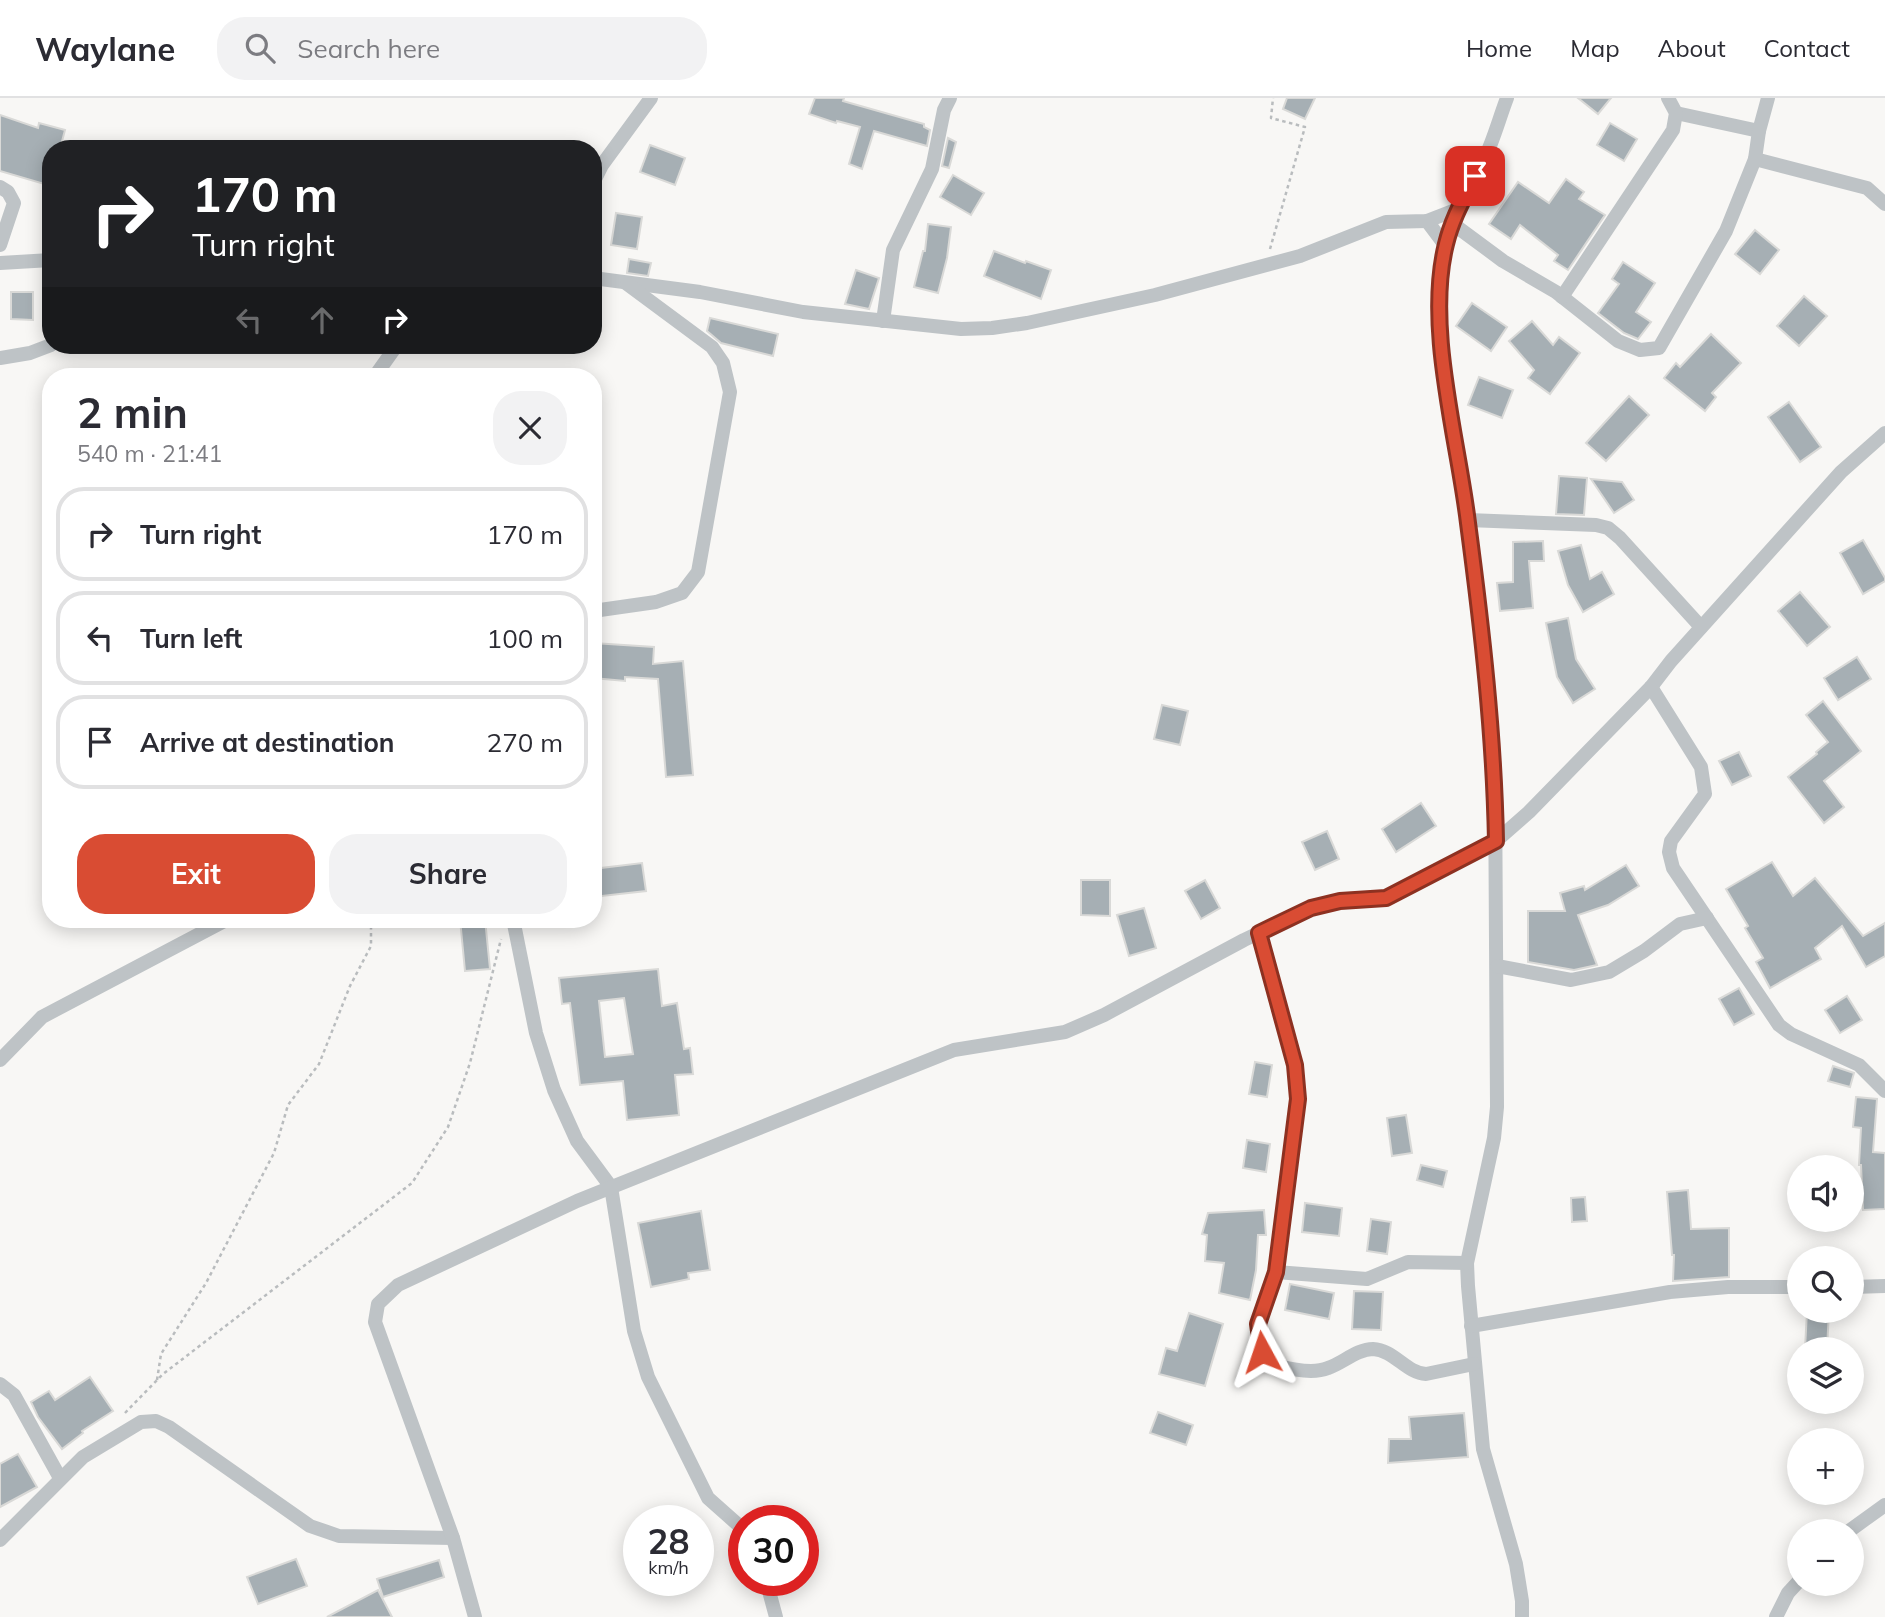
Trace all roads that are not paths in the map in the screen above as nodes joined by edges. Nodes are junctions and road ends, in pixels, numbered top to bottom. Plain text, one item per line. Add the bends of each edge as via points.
1 (651, 98) edge
2 (950, 98) edge
3 (1507, 98) edge
4 (1668, 98) edge
5 (1768, 98) edge
6 (1676, 113) junction
7 (1759, 131) junction
8 (1755, 159) junction
9 (602, 165) edge
10 (0, 187) edge
11 (1885, 204) edge
12 (1458, 209) junction
13 (1427, 221) junction
14 (1452, 224) junction
15 (0, 245) edge
16 (1445, 245) junction
17 (42, 260) edge
18 (0, 262) edge
19 (602, 280) edge
20 (625, 284) junction
21 (1562, 297) junction
22 (883, 321) junction
23 (42, 348) edge
24 (0, 358) edge
25 (1885, 433) edge
26 (1468, 520) junction
27 (602, 610) edge
28 (1701, 627) junction
29 (1651, 687) junction
30 (1496, 841) junction
31 (1707, 918) junction
32 (210, 928) edge
33 (515, 928) edge
34 (1259, 933) junction
35 (1497, 966) junction
36 (0, 1060) edge
37 (1885, 1091) edge
38 (611, 1187) junction
39 (1467, 1263) junction
40 (1276, 1272) junction
41 (1885, 1286) edge
42 (1787, 1287) edge
43 (1864, 1287) edge
44 (1471, 1325) junction
45 (1474, 1364) junction
46 (0, 1384) edge
47 (60, 1478) junction
48 (1885, 1505) edge
49 (728, 1516) edge
50 (1864, 1520) edge
51 (453, 1538) junction
52 (0, 1540) edge
53 (770, 1596) edge
54 (1787, 1596) edge
55 (474, 1617) edge
56 (776, 1617) edge
57 (1522, 1617) edge
58 (1776, 1617) edge

1 - 9 street
2 - 22 street via 932,169 893,250
3 - 12 street via 1484,159
4 - 6 street
5 - 7 street
6 - 7 street
6 - 21 street via 1673,130
7 - 8 street
8 - 11 street via 1867,188
8 - 21 street via 1726,231 1659,348 1640,350 1618,341
10 - 15 street via 14,203
12 - 13 street
12 - 14 street
13 - 16 street
13 - 22 street via 1386,222 1266,265 1027,323 961,329
14 - 16 street
14 - 21 street
16 - 26 street via 1439,305 1446,384
17 - 18 street
19 - 20 street
20 - 22 street
20 - 27 street via 712,347 723,363 730,392 698,572 682,593
23 - 24 street
25 - 28 street via 1840,472
26 - 28 street via 1608,528
26 - 30 street via 1492,728
28 - 29 street
29 - 30 street
29 - 31 street via 1701,766 1705,794 1671,841 1669,852 1673,868
30 - 34 street via 1386,898 1311,908
30 - 35 street
31 - 35 street via 1680,924 1609,972 1571,980
31 - 37 street via 1779,1025 1858,1065
32 - 36 street via 43,1017
33 - 38 street via 536,1033 554,1090 577,1141
34 - 38 street via 1065,1032 954,1050
34 - 40 street via 1295,1065 1298,1099
35 - 39 street via 1494,1138
38 - 49 street via 634,1331 648,1377 708,1498
38 - 51 street via 398,1285 378,1304 375,1322
39 - 40 street via 1408,1262 1367,1279
39 - 44 street
40 - 45 street via 1258,1324 1265,1360 1316,1371 1375,1349 1418,1374
41 - 43 street
42 - 44 street via 1670,1292
44 - 45 street
45 - 57 street via 1483,1449 1516,1564
46 - 47 street via 14,1395
47 - 51 street via 83,1457 141,1422 156,1421 310,1526 339,1536
47 - 52 street
48 - 50 street
51 - 55 street
53 - 56 street
54 - 58 street

